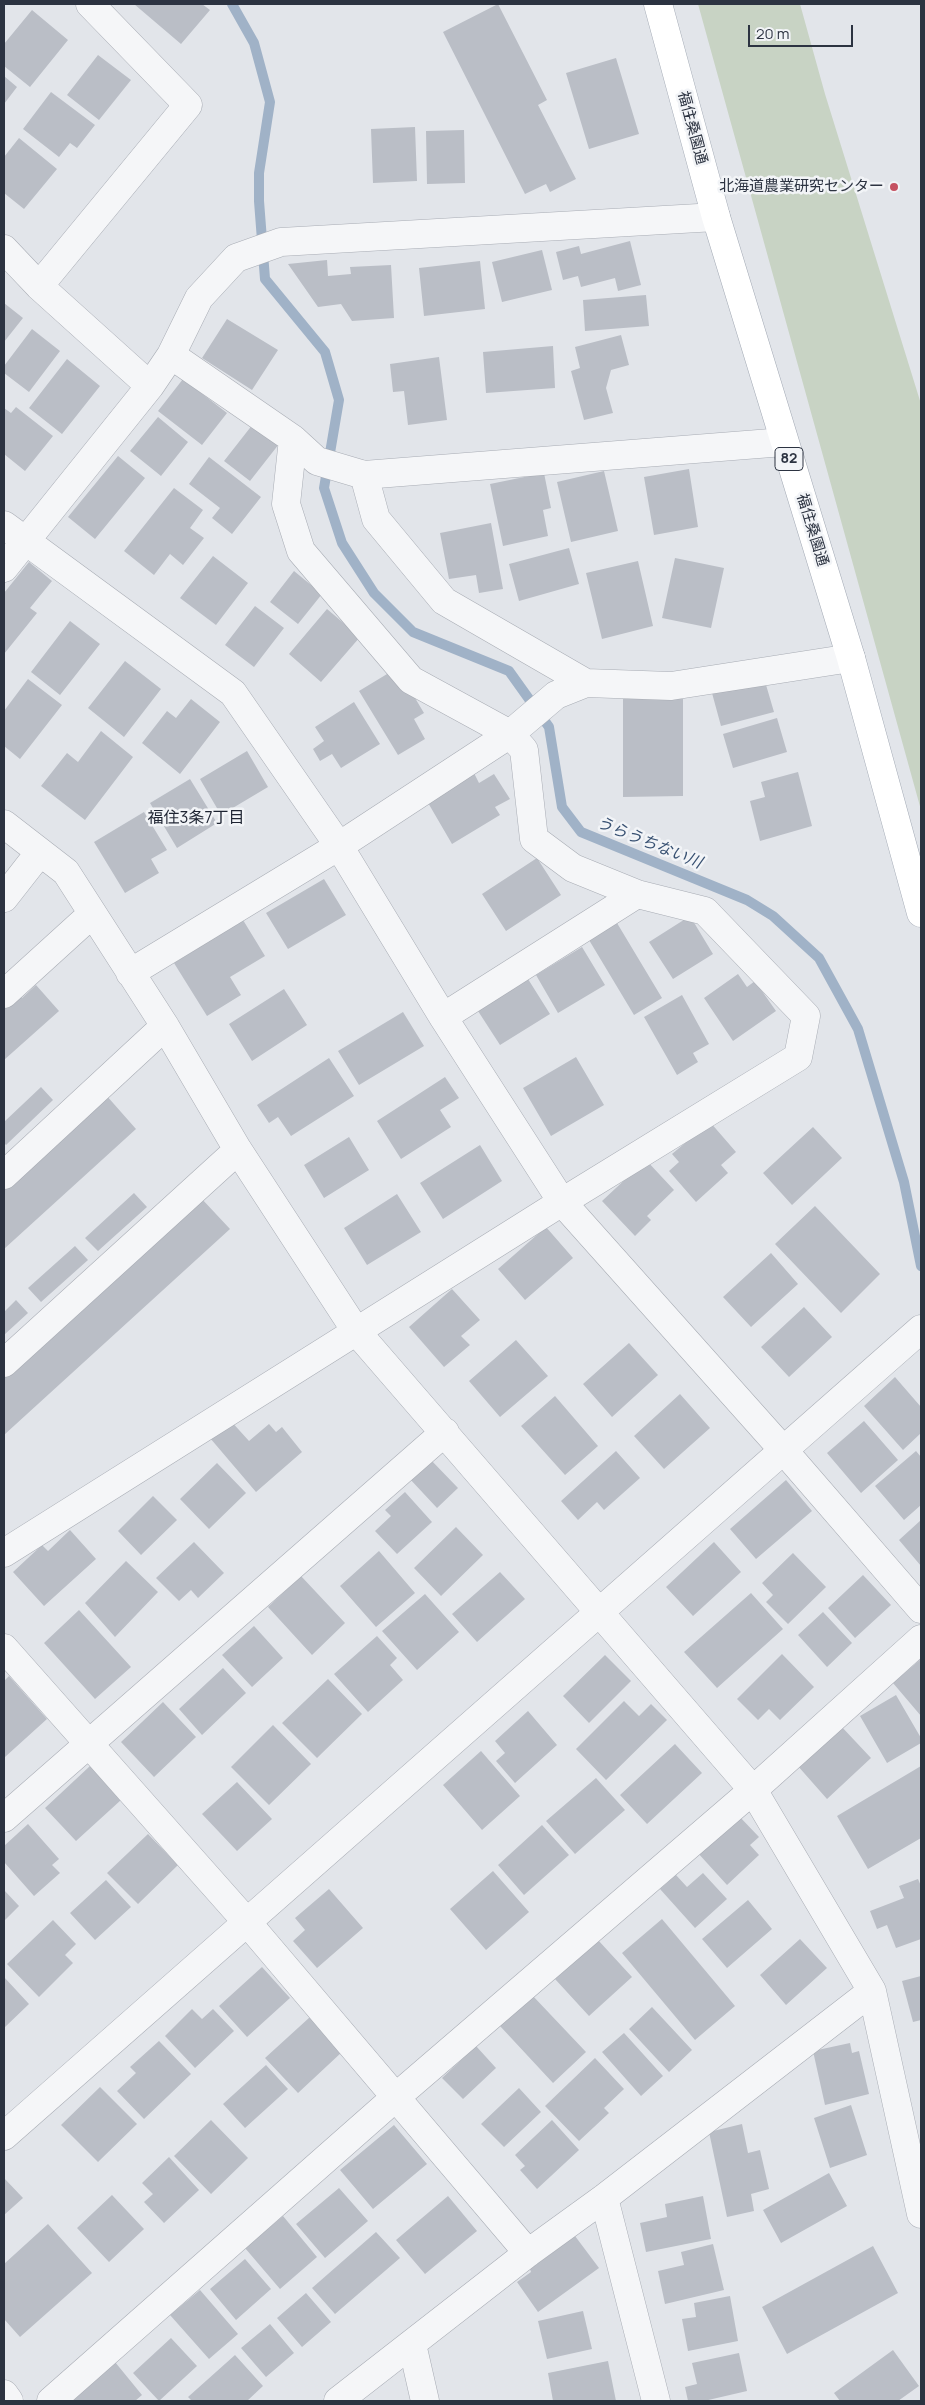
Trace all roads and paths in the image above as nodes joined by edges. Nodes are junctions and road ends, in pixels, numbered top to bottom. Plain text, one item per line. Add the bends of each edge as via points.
1 (90, 4) edge
2 (658, 4) edge
3 (716, 217) junction
4 (4, 249) edge
5 (39, 286) junction
6 (171, 355) junction
7 (150, 386) junction
8 (293, 440) junction
9 (784, 442) junction
10 (360, 474) junction
11 (4, 525) edge
12 (25, 542) junction
13 (4, 568) edge
14 (851, 658) junction
15 (586, 683) junction
16 (514, 730) junction
17 (4, 824) edge
18 (339, 846) junction
19 (40, 852) junction
20 (637, 894) junction
21 (4, 898) edge
22 (92, 914) junction
23 (921, 914) edge
24 (130, 973) junction
25 (4, 994) edge
26 (443, 1017) junction
27 (165, 1026) junction
28 (238, 1150) junction
29 (4, 1175) edge
30 (562, 1202) junction
31 (356, 1331) junction
32 (920, 1331) edge
33 (4, 1363) edge
34 (445, 1432) junction
35 (785, 1452) junction
36 (4, 1553) edge
37 (921, 1609) edge
38 (601, 1611) junction
39 (921, 1640) edge
40 (4, 1648) edge
41 (88, 1744) junction
42 (753, 1790) junction
43 (4, 1818) edge
44 (246, 1921) junction
45 (872, 1990) junction
46 (396, 2097) junction
47 (4, 2136) edge
48 (604, 2198) junction
49 (921, 2214) edge
50 (528, 2253) junction
51 (412, 2344) junction
52 (4, 2394) edge
53 (9, 2401) edge
54 (51, 2401) edge
55 (338, 2401) edge
56 (424, 2401) edge
57 (656, 2401) edge

1 - 5 street via 188,105
2 - 3 main road, 福住桑園通 / 82
3 - 6 street via 281,242 236,258 199,298
3 - 9 main road, 福住桑園通 / 82
4 - 5 street
5 - 7 street
6 - 7 street
6 - 8 street
7 - 12 street
8 - 10 street via 317,461
8 - 16 street via 286,504 302,551 411,680
9 - 10 street
9 - 14 main road, 福住桑園通 / 82
10 - 15 street via 376,519 444,601
11 - 12 street
12 - 13 street
12 - 18 street via 233,692
14 - 15 street via 671,686
14 - 23 main road, 福住桑園通 / 82
15 - 16 street via 556,695
16 - 18 street
16 - 20 street via 524,750 534,839 574,868
17 - 19 street
18 - 24 street
18 - 26 street
19 - 21 street
19 - 22 street via 66,872
20 - 26 street
20 - 30 street via 705,912 712,918 806,1016 798,1057
22 - 24 street
22 - 25 street
24 - 27 street
26 - 30 street
27 - 28 street
27 - 29 street
28 - 31 street
28 - 33 street
30 - 31 street
30 - 35 street
31 - 34 street
31 - 36 street
32 - 35 street
34 - 38 street
34 - 41 street
35 - 37 street
35 - 38 street
38 - 42 street
38 - 44 street
39 - 42 street
40 - 41 street
41 - 43 street
41 - 44 street
42 - 45 street
42 - 46 street
44 - 46 street
44 - 47 street
45 - 48 street
45 - 49 street
46 - 50 street
46 - 54 street
48 - 50 street
48 - 57 street
50 - 51 street
51 - 55 street
51 - 56 street
52 - 53 street

